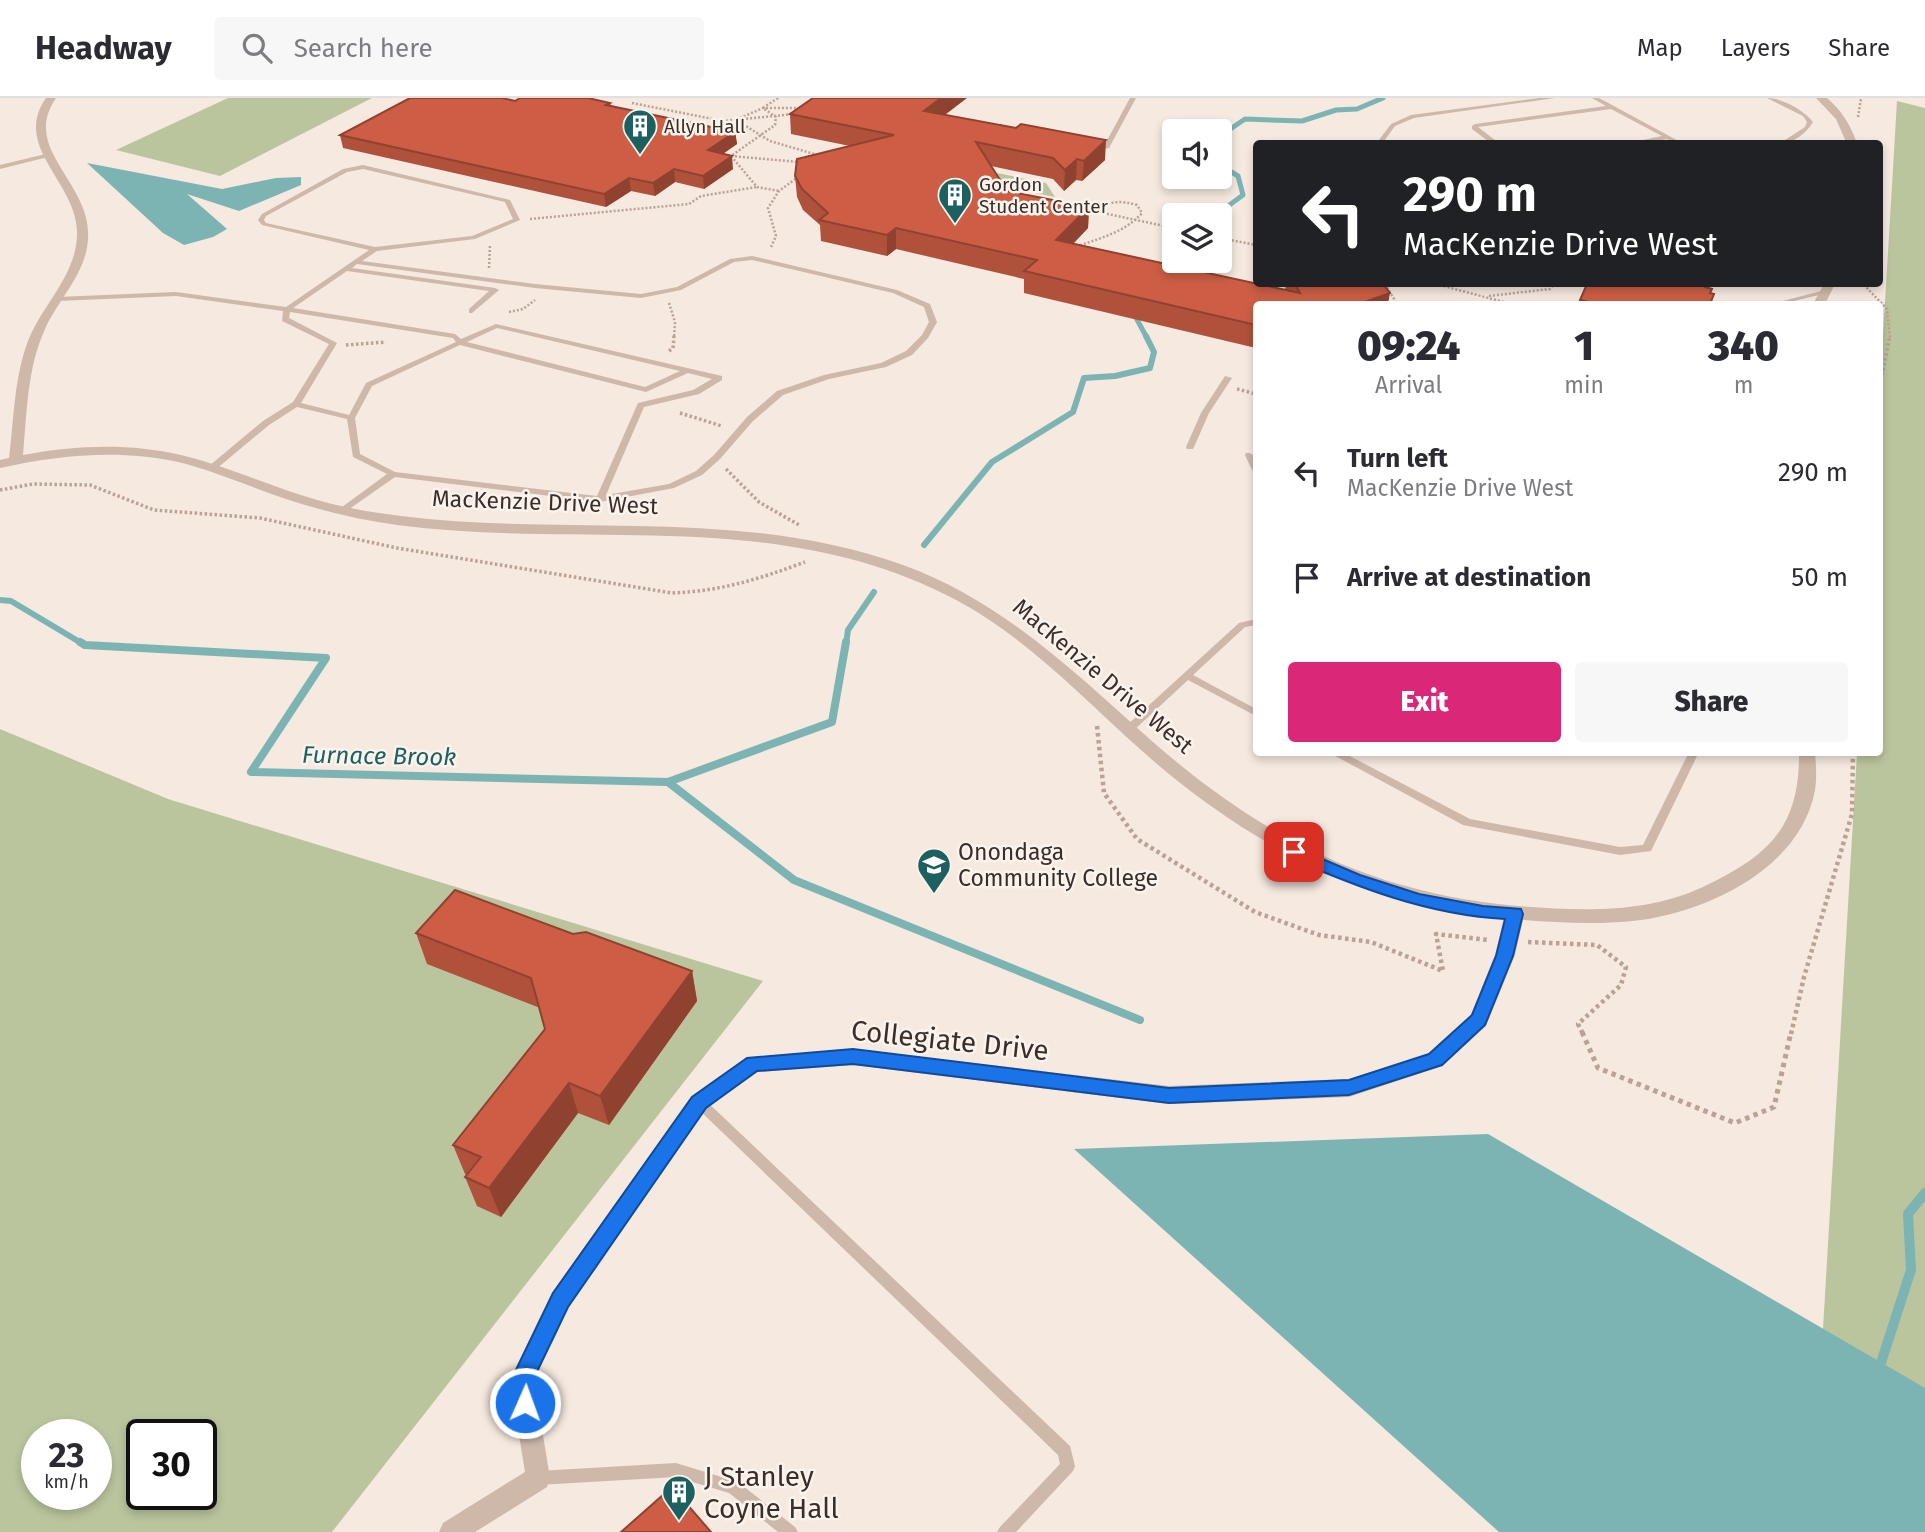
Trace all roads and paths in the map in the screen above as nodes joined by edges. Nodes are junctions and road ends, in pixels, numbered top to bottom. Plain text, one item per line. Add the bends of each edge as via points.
1 (51, 98) edge
2 (640, 98) edge
3 (778, 98) edge
4 (1133, 98) edge
5 (1552, 98) edge
6 (1595, 98) edge
7 (1615, 98) edge
8 (1770, 98) edge
9 (1821, 98) edge
10 (1609, 105) junction
11 (813, 107) edge
12 (763, 108) junction
13 (808, 111) edge
14 (776, 117) junction
15 (736, 120) junction
16 (762, 136) junction
17 (1668, 137) junction
18 (1382, 140) edge
19 (1491, 140) edge
20 (1650, 140) edge
21 (1674, 140) edge
22 (1788, 140) edge
23 (1851, 140) edge
24 (1106, 148) edge
25 (50, 155) junction
26 (731, 156) junction
27 (800, 163) edge
28 (814, 164) edge
29 (0, 167) edge
30 (806, 171) edge
31 (757, 187) junction
32 (779, 191) junction
33 (1080, 209) edge
34 (1093, 211) junction
35 (517, 220) junction
36 (1162, 225) edge
37 (491, 229) junction
38 (1232, 240) edge
39 (1253, 244) edge
40 (375, 249) junction
41 (762, 253) dead end
42 (1074, 255) edge
43 (356, 262) junction
44 (489, 268) dead end
45 (346, 269) junction
46 (1452, 287) edge
47 (1552, 287) edge
48 (1866, 287) edge
49 (1827, 288) edge
50 (666, 292) junction
51 (1488, 296) junction
52 (57, 299) junction
53 (1502, 301) edge
54 (1784, 301) edge
55 (1879, 301) edge
56 (1883, 305) edge
57 (287, 309) junction
58 (472, 312) dead end
59 (460, 343) junction
60 (655, 363) junction
61 (688, 370) junction
62 (1883, 371) edge
63 (1228, 378) dead end
64 (296, 404) junction
65 (680, 413) dead end
66 (351, 418) junction
67 (740, 431) junction
68 (1190, 447) dead end
69 (1249, 455) dead end
70 (16, 460) junction
71 (714, 460) junction
72 (0, 464) edge
73 (1253, 464) edge
74 (212, 468) junction
75 (393, 474) junction
76 (0, 490) edge
77 (600, 499) junction
78 (345, 509) junction
79 (800, 526) dead end
80 (819, 547) junction
81 (1253, 623) edge
82 (1187, 676) junction
83 (1104, 706) junction
84 (1253, 711) edge
85 (1129, 729) junction
86 (1342, 756) edge
87 (1692, 756) edge
88 (1807, 756) edge
89 (1853, 756) edge
90 (1515, 914) junction
91 (1508, 942) junction
92 (699, 1102) junction
93 (538, 1478) junction
94 (452, 1532) edge
95 (790, 1532) edge
96 (1005, 1532) edge

1 - 25 street via 38,116 38,134
2 - 15 path via 632,103
3 - 12 path
4 - 24 lane
5 - 18 lane via 1413,116 1393,125
6 - 10 lane
7 - 10 lane
8 - 22 lane via 1810,122
9 - 23 street via 1835,110
10 - 17 lane
10 - 19 lane via 1475,126
11 - 12 path
12 - 14 path
12 - 15 path
13 - 14 path
14 - 15 path
14 - 16 path via 775,125
15 - 16 path
16 - 26 path
16 - 28 path via 823,156
17 - 20 lane
17 - 21 lane
25 - 29 lane
25 - 52 street via 80,209 83,240 72,274
26 - 27 path
26 - 31 path
30 - 32 path
31 - 32 path
31 - 35 path via 701,196 688,204
32 - 41 path via 768,208 774,244
33 - 34 path
34 - 36 path, bridge
34 - 42 path via 1114,201 1138,205 1142,214 1115,233 1081,245
35 - 37 lane
35 - 40 lane via 508,201 363,167 353,167 261,220
37 - 40 lane via 473,238
37 - 44 path
38 - 39 path
40 - 43 lane
43 - 45 lane
43 - 50 lane via 623,295
45 - 57 lane
45 - 58 lane via 495,290
46 - 51 path
47 - 51 path
48 - 55 path
49 - 54 lane
50 - 60 path via 675,322 673,348
50 - 67 lane via 732,260 752,258 895,291 927,306 933,322 909,353 883,365 780,393
51 - 53 path
52 - 57 lane via 176,294
52 - 70 street via 39,329 27,372
56 - 62 path via 1890,337
57 - 59 lane via 455,336
57 - 64 lane via 285,319 333,343
59 - 60 lane via 496,326
59 - 61 lane via 646,390
59 - 66 lane via 369,385
60 - 61 lane
61 - 77 lane via 719,378 696,392 641,405
63 - 68 lane
64 - 66 lane
64 - 74 lane
65 - 67 path
66 - 75 lane via 356,455
67 - 71 lane
69 - 73 lane
70 - 72 street, MacKenzie Drive West
70 - 74 street, MacKenzie Drive West via 112,450 162,455
71 - 77 lane via 671,486
71 - 79 path via 759,502
74 - 78 street, MacKenzie Drive West via 302,500
75 - 77 lane
75 - 78 lane
76 - 80 path via 33,484 90,485 154,510 260,518 410,551 672,593 713,591 759,579 809,561
78 - 80 street, MacKenzie Drive West via 394,520 483,527 721,532
80 - 83 street, MacKenzie Drive West via 902,569 981,607 1048,655
81 - 82 lane via 1242,625
82 - 84 lane
82 - 85 lane
83 - 85 street, MacKenzie Drive West
83 - 91 path via 1096,723 1104,793 1137,839 1204,883 1255,912 1319,935 1371,942 1443,971 1436,934
85 - 90 street, MacKenzie Drive West via 1242,821 1294,852 1354,879 1419,900
86 - 87 lane via 1467,822 1620,851 1647,848
88 - 90 street, MacKenzie Drive West via 1807,791 1795,824 1770,857 1744,876 1690,901 1647,911 1593,917
89 - 91 path via 1852,814 1804,977 1774,1107 1735,1123 1598,1068 1578,1024 1621,985 1626,967 1598,946
90 - 91 street, Collegiate Drive
91 - 92 street, Collegiate Drive via 1479,1020 1436,1060 1349,1088 1169,1095 853,1057 754,1064
92 - 93 street, Collegiate Drive via 561,1300 522,1380
92 - 96 lane via 1065,1451 1068,1466
93 - 94 street
93 - 95 lane via 677,1470 733,1488

